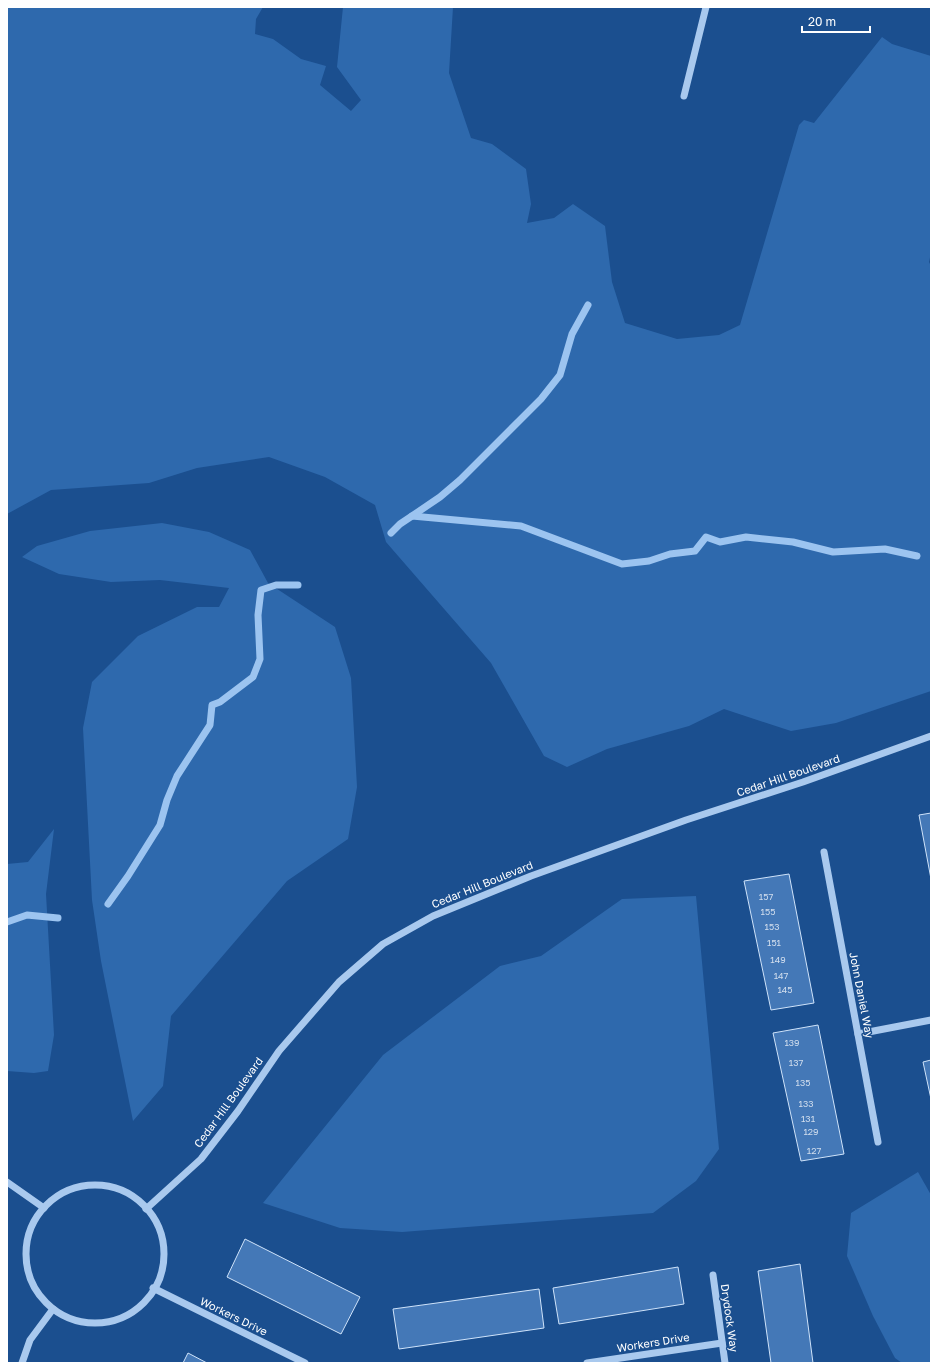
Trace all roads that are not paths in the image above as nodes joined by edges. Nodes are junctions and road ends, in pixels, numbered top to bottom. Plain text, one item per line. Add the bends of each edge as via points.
1 (706, 7) edge
2 (684, 96) dead end
3 (931, 736) edge
4 (824, 852) dead end
5 (931, 1020) edge
6 (858, 1034) junction
7 (878, 1142) dead end
8 (7, 1182) edge
9 (44, 1208) junction
10 (146, 1209) junction
11 (713, 1275) dead end
12 (154, 1288) junction
13 (53, 1309) junction
14 (722, 1343) junction
15 (22, 1363) edge
16 (304, 1363) edge
17 (587, 1363) edge
18 (726, 1363) edge

1 - 2 street
3 - 10 street, Cedar Hill Boulevard via 531,876 432,916 383,944 339,982 278,1051 238,1111 200,1159
4 - 6 street, John Daniel Way
5 - 6 street
6 - 7 street, John Daniel Way
8 - 9 street
9 - 10 street via 60,1194 80,1186 102,1185 123,1191
9 - 13 street via 32,1226 26,1247 27,1268 35,1289
10 - 12 street via 154,1219 162,1239 163,1261
11 - 14 street, Drydock Way
12 - 13 street via 146,1300 129,1314 109,1322 88,1323 67,1317
12 - 16 street, Workers Drive
13 - 15 street via 30,1340
14 - 17 street, Workers Drive
14 - 18 street, Drydock Way

